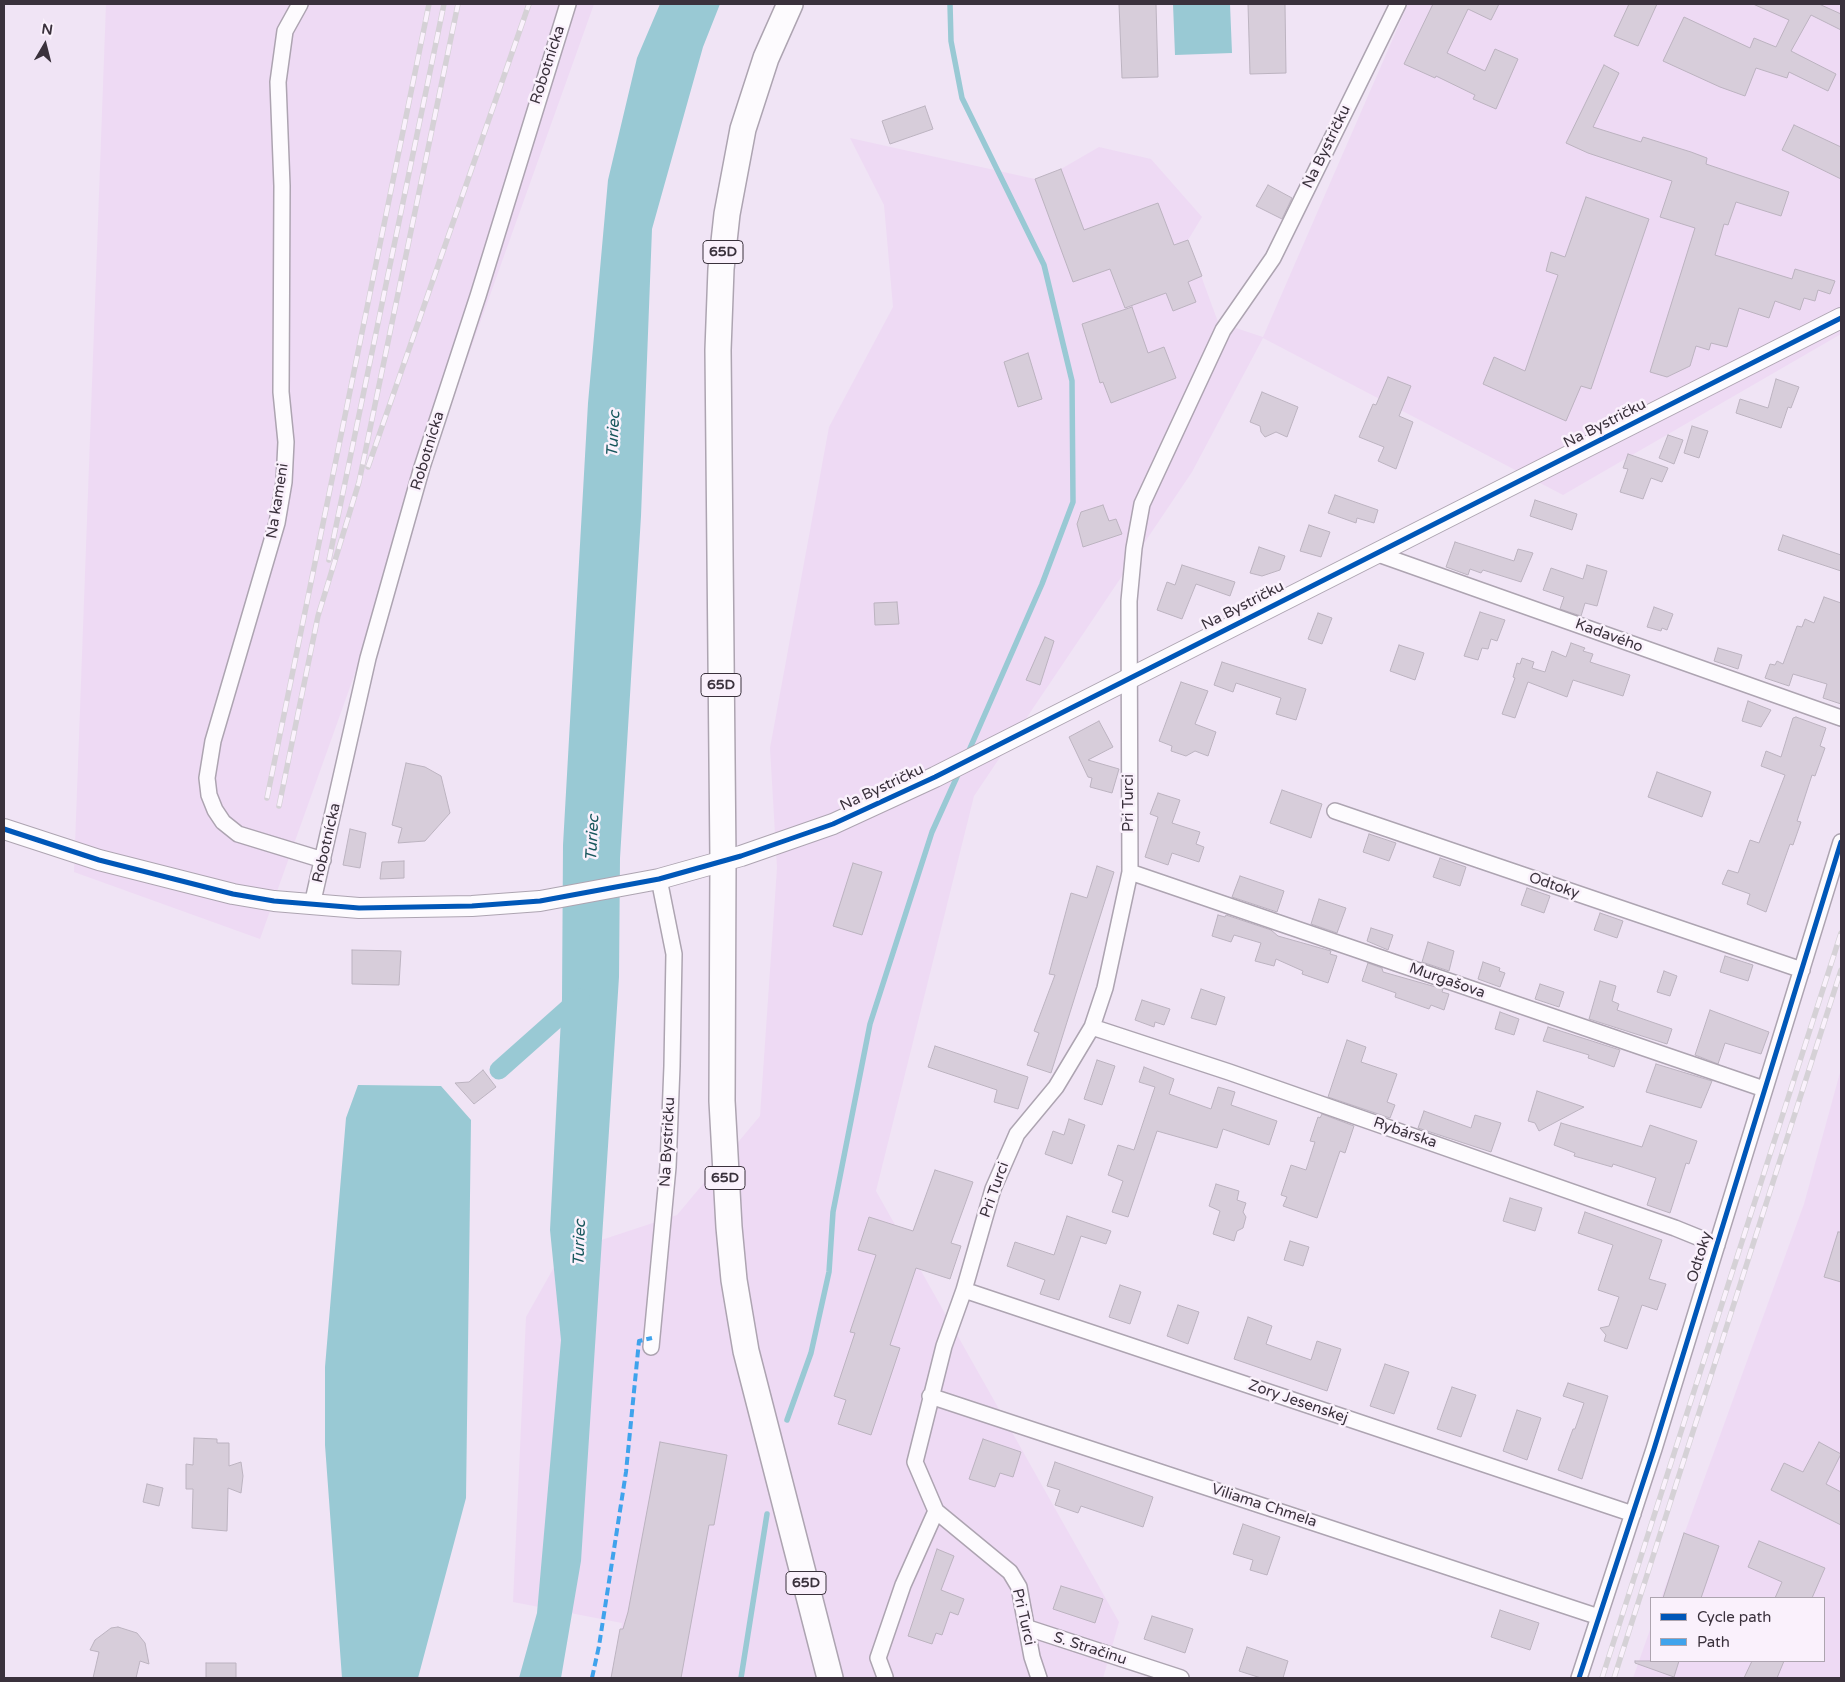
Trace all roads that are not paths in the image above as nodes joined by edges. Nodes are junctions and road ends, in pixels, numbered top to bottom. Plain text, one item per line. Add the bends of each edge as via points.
1 (300, 4) edge
2 (568, 4) edge
3 (790, 4) edge
4 (1398, 4) edge
5 (1841, 318) edge
6 (1378, 554) junction
7 (1128, 679) junction
8 (1841, 718) edge
9 (1335, 811) dead end
10 (4, 828) edge
11 (1841, 842) edge
12 (323, 860) junction
13 (723, 861) junction
14 (1130, 872) junction
15 (651, 881) junction
16 (312, 905) junction
17 (1802, 970) junction
18 (1092, 1027) junction
19 (1764, 1090) junction
20 (1717, 1245) junction
21 (964, 1290) junction
22 (652, 1347) dead end
23 (930, 1396) junction
24 (936, 1511) junction
25 (1633, 1514) junction
26 (1599, 1616) junction
27 (1028, 1628) junction
28 (886, 1677) dead end
29 (830, 1678) edge
30 (1039, 1678) edge
31 (1181, 1678) edge
32 (1579, 1678) edge

1 - 12 street, Na kameni via 285,31 278,82 282,186 281,392 286,442 284,482 277,523 213,741 207,778 215,810 223,822 238,834
2 - 12 street, Robotnícka via 422,467 368,658
3 - 13 main road, 65D via 766,58 743,129 726,214 721,269 718,368
4 - 7 street, Na Bystričku via 1273,258 1223,330 1150,483 1137,524 1130,576
5 - 6 street, Na Bystričku
6 - 7 street, Na Bystričku
6 - 8 street, Kadavého
7 - 13 street, Na Bystričku via 935,777 834,824
7 - 14 street, Pri Turci
9 - 17 street, Odtoky
10 - 16 street via 90,858 187,884 242,896
11 - 17 street, Odtoky
12 - 16 street, Robotnícka
13 - 15 street, Na Bystričku
13 - 29 main road, 65D via 722,1101 724,1173 734,1280 759,1408
14 - 18 street, Pri Turci via 1105,988
14 - 19 street, Murgašova
15 - 16 street via 540,901 496,905 403,908
15 - 22 street, Na Bystričku via 674,954 668,1167
17 - 19 street, Odtoky
18 - 20 street, Rybárska via 1648,1218
18 - 21 street, Pri Turci via 1056,1087 1017,1134 993,1189
19 - 20 street, Odtoky
20 - 25 street, Odtoky
21 - 23 street, Pri Turci
21 - 25 street, Zory Jesenskej
23 - 24 street, Pri Turci via 915,1462
23 - 26 street, Viliama Chmela
24 - 27 street, Pri Turci via 1010,1572 1019,1587
24 - 28 street via 903,1585 878,1658
25 - 26 street, Odtoky
26 - 32 street, Odtoky
27 - 30 street, Pri Turci
27 - 31 street, S. Stračinu

